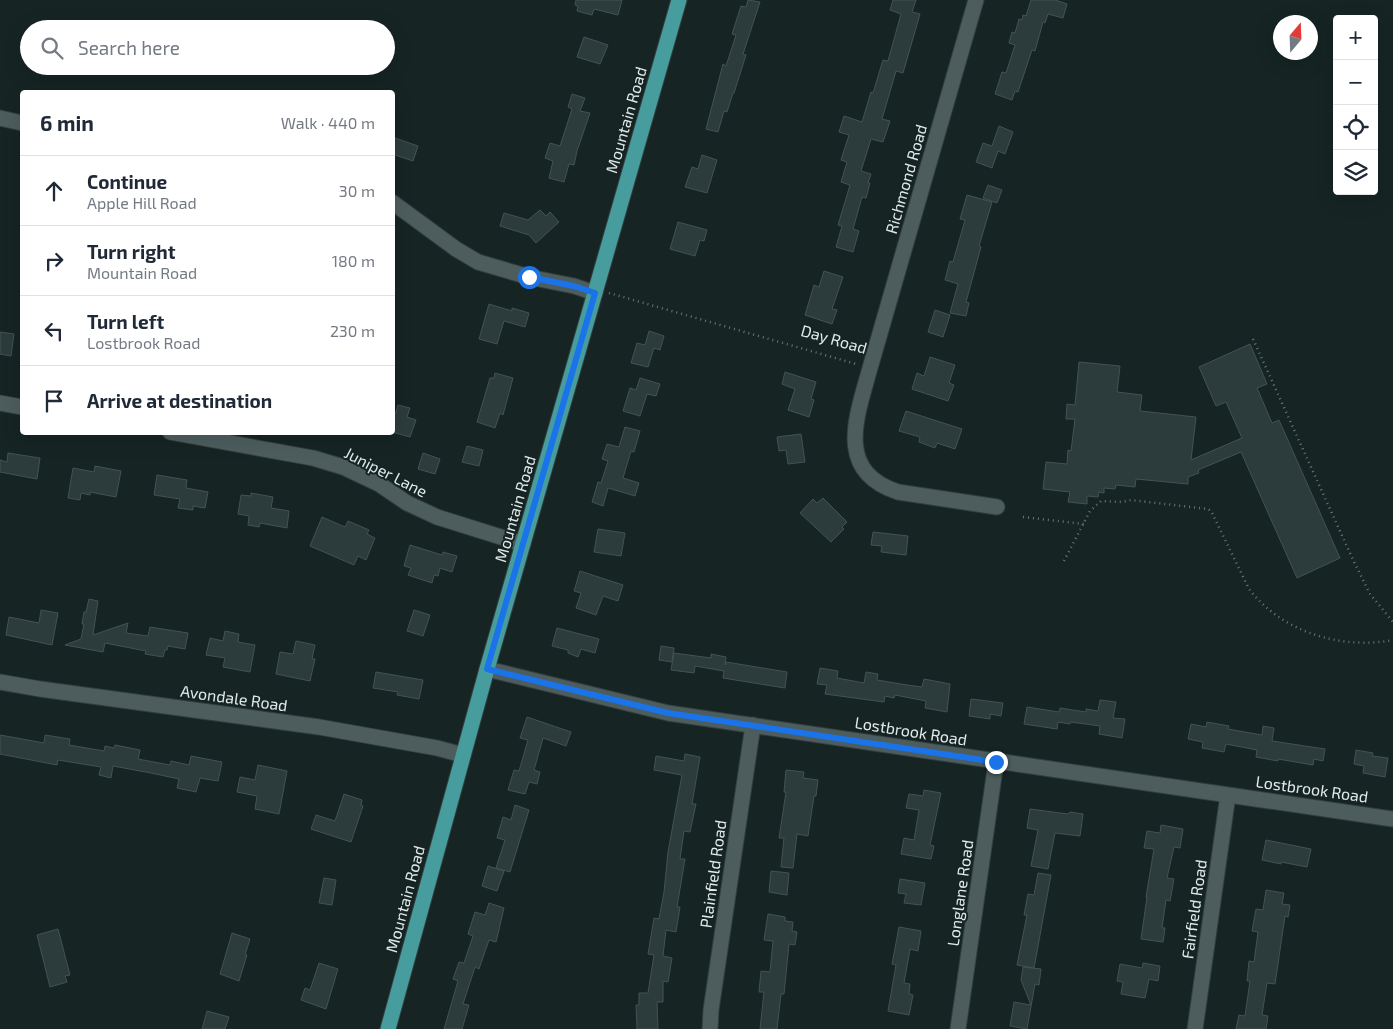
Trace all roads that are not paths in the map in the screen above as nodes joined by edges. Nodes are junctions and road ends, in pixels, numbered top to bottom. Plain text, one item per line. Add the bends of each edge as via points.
1 (679, 0) edge
2 (976, 0) edge
3 (0, 118) edge
4 (20, 123) edge
5 (395, 204) edge
6 (601, 293) junction
7 (870, 368) joint
8 (0, 403) edge
9 (20, 406) edge
10 (186, 435) edge
11 (997, 507) dead end
12 (523, 544) junction
13 (487, 669) junction
14 (0, 682) edge
15 (752, 725) junction
16 (463, 755) junction
17 (996, 762) junction
18 (1228, 795) junction
19 (1393, 819) edge
20 (388, 1029) edge
21 (710, 1029) edge
22 (958, 1029) edge
23 (1195, 1029) edge

1 - 6 main road, Mountain Road
2 - 7 street, Richmond Road
3 - 4 street
5 - 6 street via 478,262
6 - 12 main road, Mountain Road
7 - 11 street, Day Road via 855,432 856,452 868,476 898,492
8 - 9 street
10 - 12 street, Juniper Lane via 343,467 437,517
12 - 13 main road, Mountain Road
13 - 15 street, Lostbrook Road via 668,713
13 - 16 main road, Mountain Road
14 - 16 street, Avondale Road via 319,727
15 - 17 street, Lostbrook Road
15 - 21 street, Plainfield Road
16 - 20 main road, Mountain Road
17 - 18 street, Lostbrook Road
17 - 22 street, Longlane Road
18 - 19 street, Lostbrook Road
18 - 23 street, Fairfield Road

